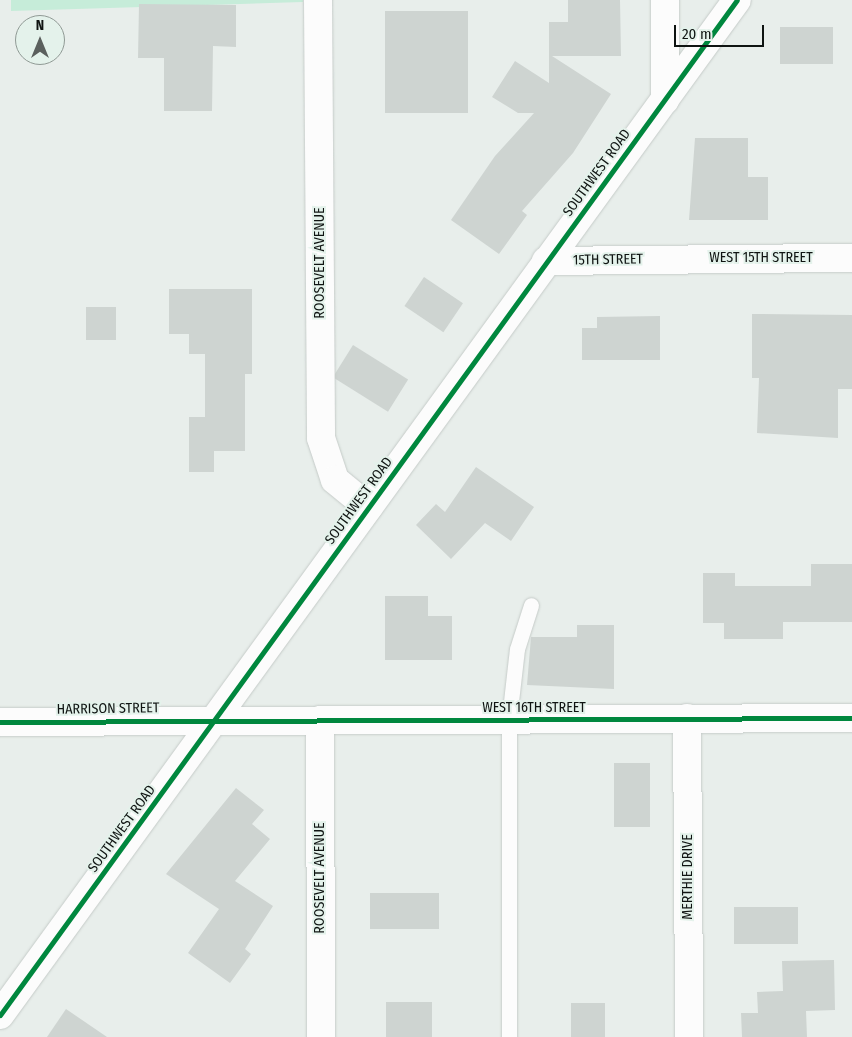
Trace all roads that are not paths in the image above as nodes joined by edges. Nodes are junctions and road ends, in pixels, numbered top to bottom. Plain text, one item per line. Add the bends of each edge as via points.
1 (318, 0) edge
2 (665, 0) edge
3 (737, 0) edge
4 (665, 100) junction
5 (852, 258) edge
6 (670, 259) joint
7 (546, 261) junction
8 (368, 507) junction
9 (531, 605) dead end
10 (216, 718) junction
11 (687, 718) junction
12 (852, 718) edge
13 (509, 719) junction
14 (320, 720) junction
15 (0, 722) edge
16 (0, 1015) edge
17 (321, 1037) edge
18 (509, 1037) edge
19 (689, 1037) edge

1 - 8 street, ROOSEVELT AVENUE via 321,438 335,480
2 - 4 street
3 - 4 street, SOUTHWEST ROAD
4 - 7 street, SOUTHWEST ROAD
5 - 6 street, WEST 15TH STREET
6 - 7 street, 15TH STREET
7 - 8 street, SOUTHWEST ROAD
8 - 10 street, SOUTHWEST ROAD
9 - 13 lane via 517,649
10 - 14 street, WEST 16TH STREET
10 - 15 street, HARRISON STREET
10 - 16 street, SOUTHWEST ROAD
11 - 12 street, WEST 16TH STREET
11 - 13 street, WEST 16TH STREET
11 - 19 street, MERTHIE DRIVE
13 - 14 street, WEST 16TH STREET
13 - 18 lane
14 - 17 street, ROOSEVELT AVENUE

